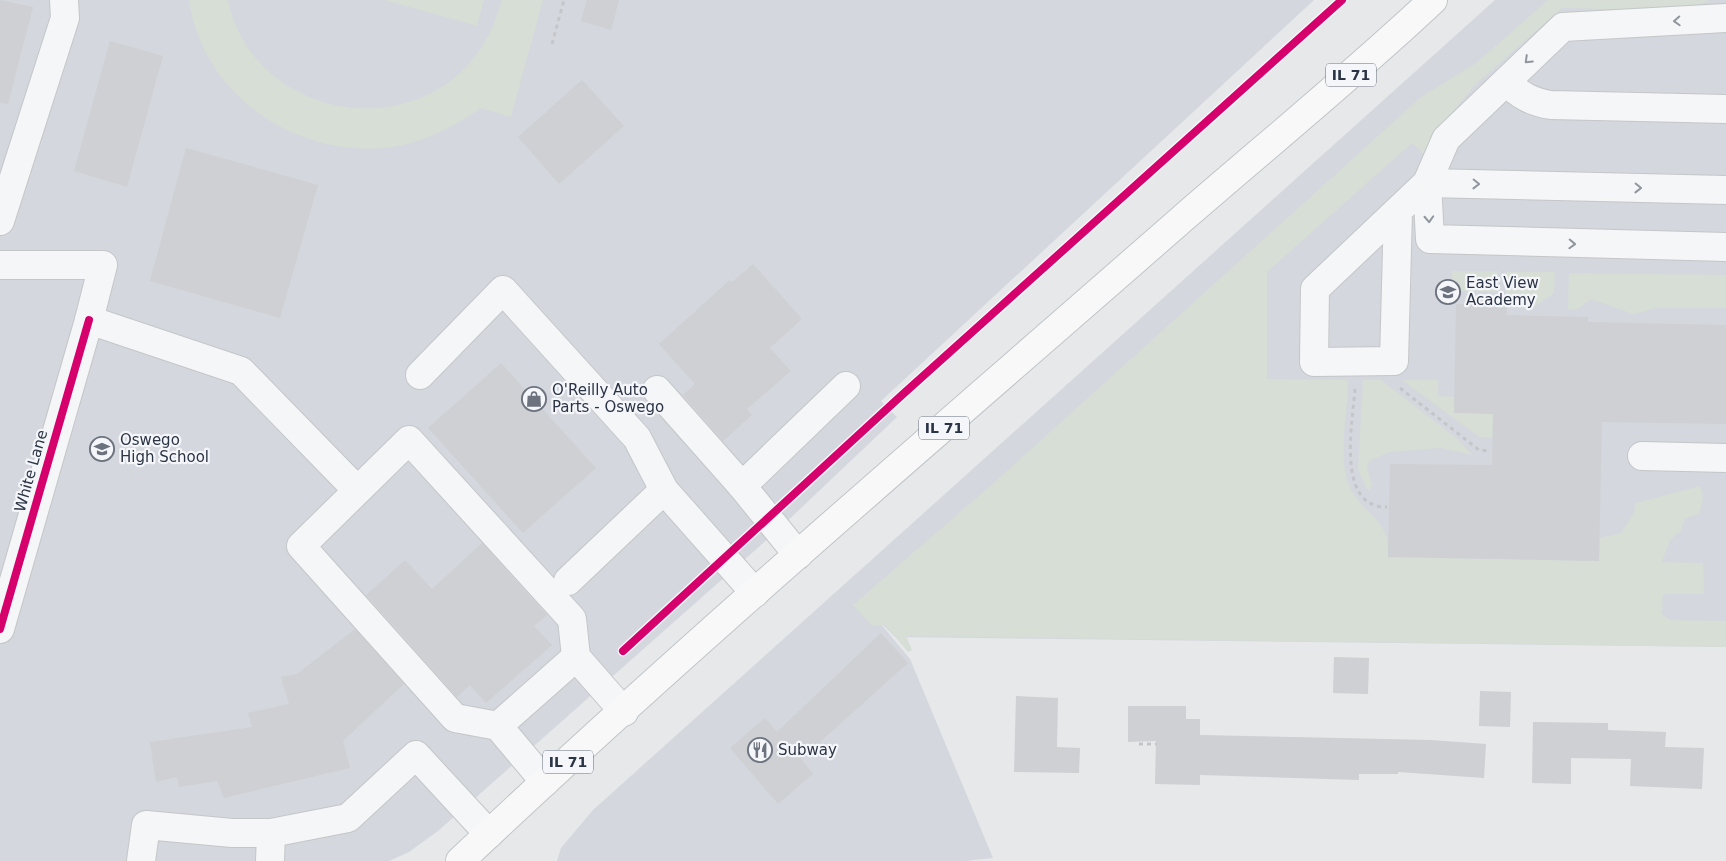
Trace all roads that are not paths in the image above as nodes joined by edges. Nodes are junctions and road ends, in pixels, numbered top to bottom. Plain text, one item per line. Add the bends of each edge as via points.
1 (64, 0) edge
2 (1433, 0) edge
3 (1726, 18) edge
4 (1506, 82) junction
5 (1726, 109) edge
6 (1427, 183) junction
7 (1726, 190) edge
8 (1398, 212) junction
9 (0, 221) edge
10 (1726, 247) edge
11 (0, 265) edge
12 (89, 320) junction
13 (420, 375) dead end
14 (846, 386) dead end
15 (657, 390) dead end
16 (1642, 456) dead end
17 (1726, 458) edge
18 (742, 486) junction
19 (357, 490) junction
20 (664, 490) junction
21 (798, 555) junction
22 (568, 581) dead end
23 (755, 593) junction
24 (0, 629) edge
25 (576, 657) junction
26 (624, 712) junction
27 (498, 726) junction
28 (545, 782) junction
29 (271, 833) junction
30 (489, 834) junction
31 (141, 861) edge
32 (270, 861) edge
33 (460, 861) edge

1 - 9 street via 65,18
2 - 21 main road, IL 71
3 -> 4 street via 1563,27
4 - 5 street via 1527,99 1551,105
4 - 6 street via 1446,139
6 -> 7 street
6 - 8 street
6 -> 10 street via 1430,239
8 - 8 street via 1315,289 1314,362 1394,361
11 - 12 street, White Lane via 103,265
12 - 19 street via 241,371
12 - 24 street, White Lane
13 - 20 street via 503,290 637,438
14 - 18 street
15 - 18 street
16 - 17 street
18 - 21 street
19 - 25 street via 409,440 572,619
19 - 27 street via 301,546 455,718
20 - 22 street
20 - 23 street
21 - 23 main road, IL 71
23 - 26 main road, IL 71
25 - 26 street
25 - 27 street
26 - 28 main road, IL 71
27 - 28 street
28 - 30 main road, IL 71
29 - 30 street via 348,818 416,755
29 - 31 street via 146,825
29 - 32 street
30 - 33 main road, IL 71

